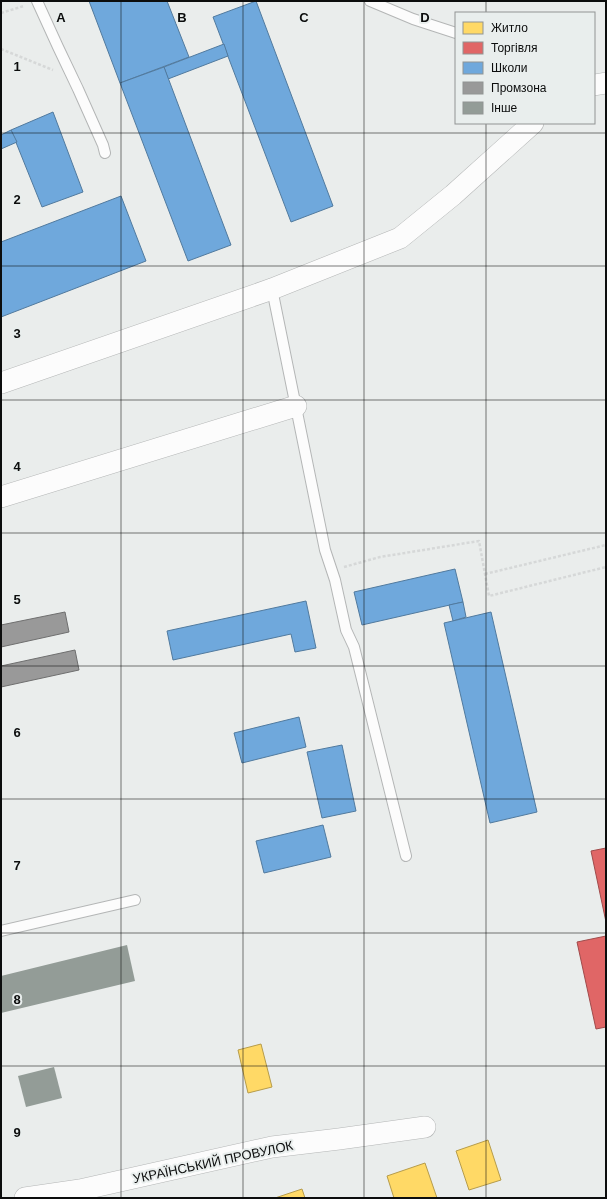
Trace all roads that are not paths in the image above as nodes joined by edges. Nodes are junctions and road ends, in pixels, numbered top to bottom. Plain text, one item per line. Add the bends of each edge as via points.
1 (37, 1) edge
2 (370, 1) edge
3 (455, 33) edge
4 (606, 83) edge
5 (595, 85) edge
6 (532, 124) edge
7 (105, 153) dead end
8 (272, 289) junction
9 (1, 383) edge
10 (296, 406) junction
11 (1, 497) edge
12 (406, 856) dead end
13 (135, 900) dead end
14 (1, 931) edge
15 (425, 1127) dead end
16 (25, 1198) edge

1 - 7 lane
2 - 3 lane
4 - 5 street
6 - 8 street via 400,238
8 - 9 street
8 - 10 lane
10 - 11 street
10 - 12 lane via 325,550 346,630 354,647
13 - 14 lane
15 - 16 street, УКРАЇНСЬКИЙ ПРОВУЛОК via 272,1147 80,1190

